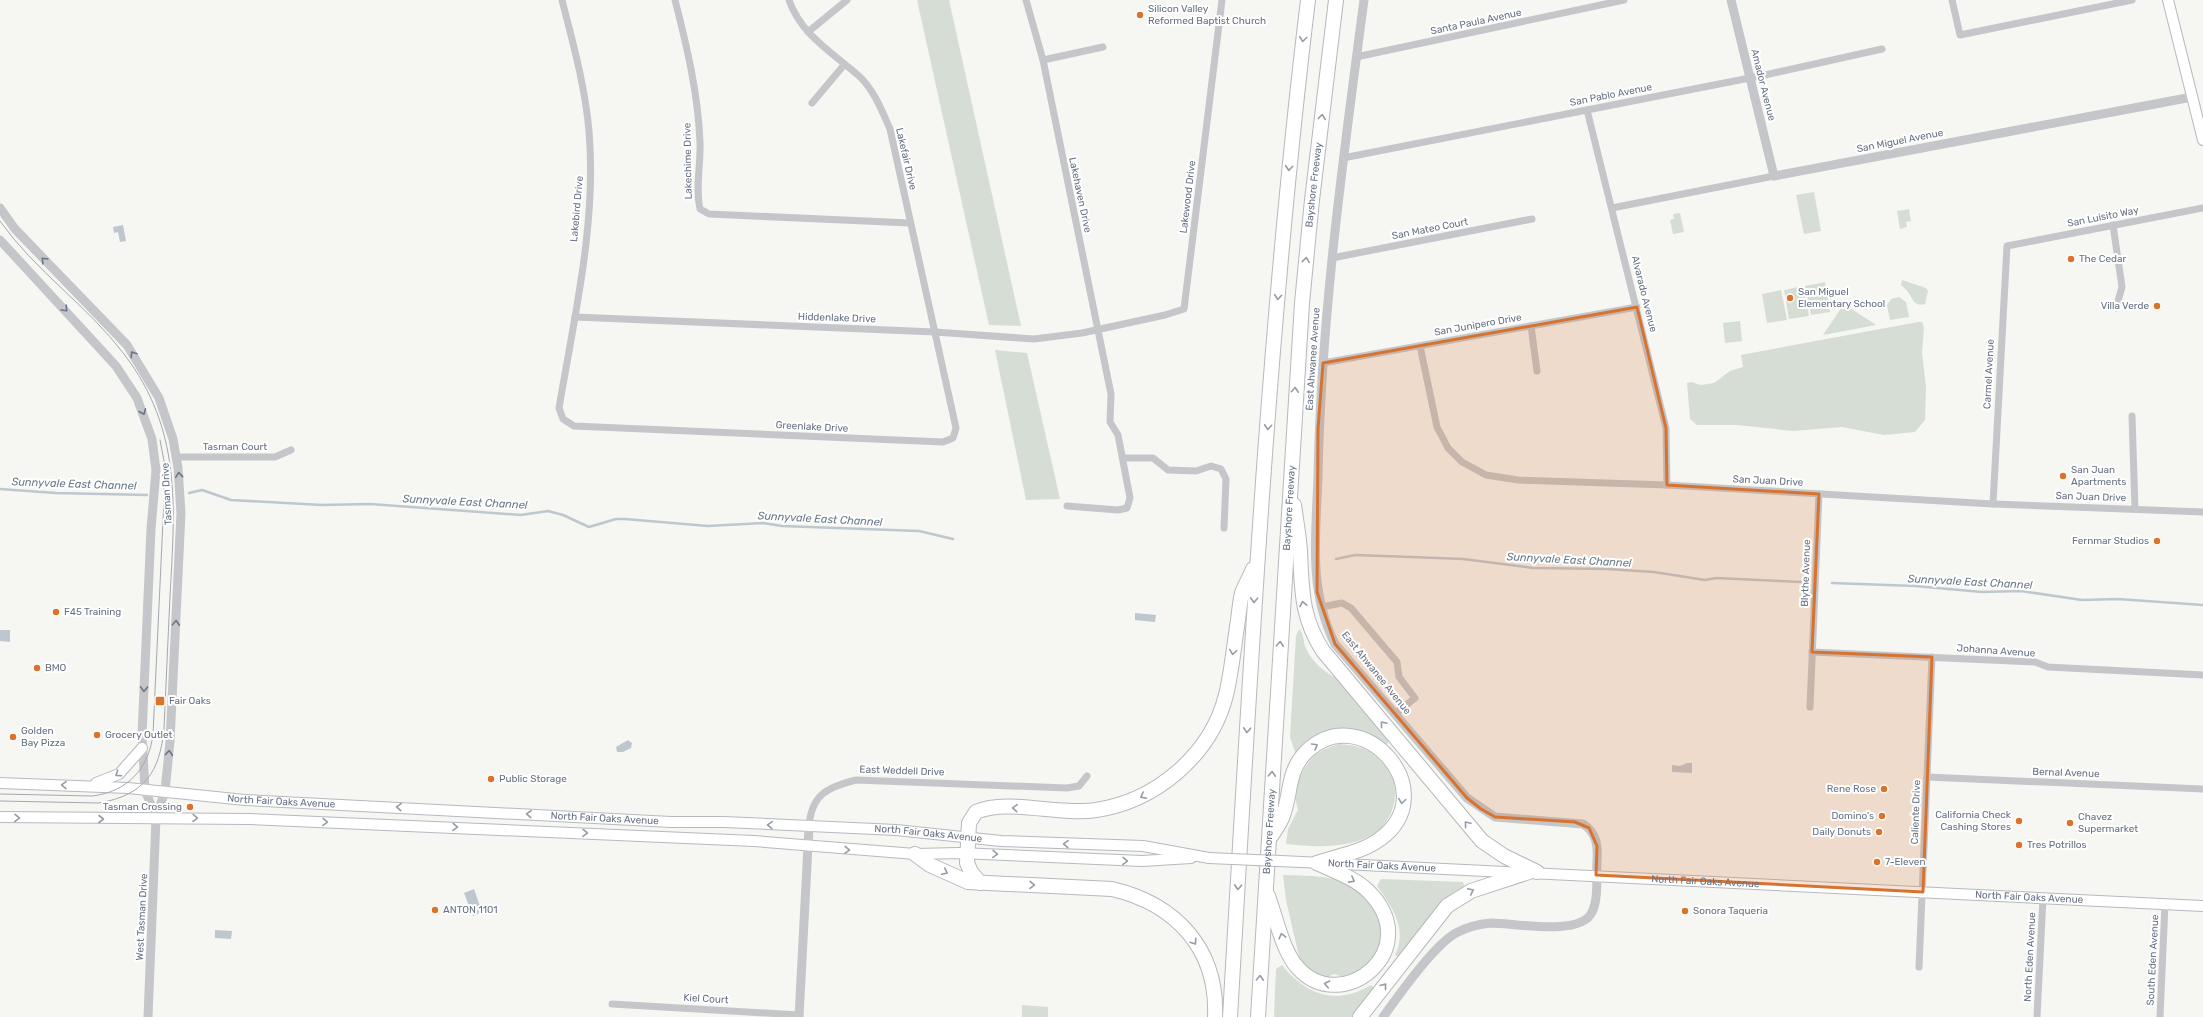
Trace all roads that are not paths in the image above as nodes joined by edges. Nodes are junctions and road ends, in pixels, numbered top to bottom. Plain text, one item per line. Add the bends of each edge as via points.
1 (562, 0) edge
2 (675, 0) edge
3 (789, 0) edge
4 (847, 0) edge
5 (1026, 0) edge
6 (1222, 0) edge
7 (1308, 0) edge
8 (1336, 0) edge
9 (1364, 0) edge
10 (1624, 0) edge
11 (1731, 0) edge
12 (1952, 0) edge
13 (2132, 0) edge
14 (2168, 0) edge
15 (808, 32) junction
16 (1103, 47) dead end
17 (1882, 49) dead end
18 (1356, 57) junction
19 (1043, 60) junction
20 (844, 65) junction
21 (1750, 78) junction
22 (2192, 97) junction
23 (812, 103) dead end
24 (1587, 110) junction
25 (2203, 140) edge
26 (1343, 158) junction
27 (1774, 176) junction
28 (0, 208) edge
29 (1612, 208) junction
30 (2203, 208) edge
31 (1532, 219) dead end
32 (910, 223) junction
33 (2113, 225) junction
34 (0, 240) edge
35 (2006, 246) joint
36 (1332, 258) junction
37 (1636, 307) junction
38 (2116, 308) dead end
39 (575, 317) junction
40 (1531, 326) junction
41 (1098, 329) junction
42 (935, 332) junction
43 (1420, 346) junction
44 (1323, 363) junction
45 (1537, 371) dead end
46 (2132, 416) dead end
47 (563, 419) joint
48 (291, 450) dead end
49 (177, 457) junction
50 (1124, 458) junction
51 (1290, 471) junction
52 (1667, 486) junction
53 (1819, 494) junction
54 (1993, 504) junction
55 (1067, 506) dead end
56 (2135, 509) junction
57 (2203, 512) edge
58 (1224, 528) dead end
59 (1257, 561) junction
60 (1321, 607) junction
61 (1812, 652) junction
62 (1932, 657) junction
63 (2203, 675) edge
64 (1810, 707) dead end
65 (1395, 714) junction
66 (142, 748) junction
67 (1087, 776) dead end
68 (1927, 777) junction
69 (0, 782) edge
70 (83, 786) junction
71 (2203, 789) edge
72 (145, 790) junction
73 (165, 792) junction
74 (0, 817) edge
75 (156, 818) junction
76 (809, 827) junction
77 (968, 838) junction
78 (1268, 841) junction
79 (808, 846) junction
80 (915, 854) junction
81 (968, 854) junction
82 (1209, 858) junction
83 (1318, 863) junction
84 (1533, 872) junction
85 (1596, 875) junction
86 (980, 883) junction
87 (1266, 890) junction
88 (1923, 892) junction
89 (2043, 898) junction
90 (2165, 904) junction
91 (2203, 906) edge
92 (1919, 968) dead end
93 (612, 1004) dead end
94 (799, 1016) edge
95 (148, 1017) edge
96 (1215, 1017) edge
97 (1230, 1017) edge
98 (1258, 1017) edge
99 (1360, 1017) edge
100 (1383, 1017) edge
101 (2037, 1017) edge
102 (2160, 1017) edge

1 - 39 street, Lakebird Drive via 581,74 590,154 588,213
2 - 32 street, Lakechime Drive via 690,58 697,114 700,142 700,209 709,214
3 - 15 street, Lakefair Drive
4 - 15 street
5 - 19 street, Lakehaven Drive
6 - 41 street, Lakewood Drive via 1184,309
7 -> 59 highway via 1292,128
51 -> 8 highway, Bayshore Freeway via 1305,272
9 - 18 street, East Ahwanee Avenue
10 - 18 street, Santa Paula Avenue
11 - 21 street, Amador Avenue
12 - 13 street via 1960,35
14 - 22 main road
15 - 20 street, Lakefair Drive
16 - 19 street
17 - 21 street, San Pablo Avenue
18 - 26 street, East Ahwanee Avenue
19 - 41 street, Lakehaven Drive
20 - 23 street
20 - 32 street, Lakefair Drive via 860,77 872,92 890,129
21 - 24 street, San Pablo Avenue
21 - 27 street, Amador Avenue
22 - 25 main road
22 - 27 street, San Miguel Avenue
24 - 26 street, San Pablo Avenue
24 - 29 street, Alvarado Avenue
26 - 36 street, East Ahwanee Avenue
27 - 29 street, San Miguel Avenue
49 -> 28 street, Tasman Drive via 159,398 127,346 15,229
29 - 37 street, Alvarado Avenue
30 - 33 street, San Luisito Way
31 - 36 street, San Mateo Court
32 - 42 street, Lakefair Drive
33 - 35 street, San Luisito Way
33 - 38 street via 2122,287
34 -> 66 street, Tasman Drive via 116,366 136,398 152,439 156,470
35 - 54 street, Carmel Avenue
36 - 44 street, East Ahwanee Avenue
37 - 40 street, San Junipero Drive
37 - 52 street, Alvarado Avenue via 1666,428
39 - 42 street, Hiddenlake Drive
39 - 47 street, Lakebird Drive via 559,408
40 - 43 street, San Junipero Drive
40 - 45 street
41 - 42 street, Hiddenlake Drive via 1034,339
41 - 50 street, Lakehaven Drive via 1112,394 1110,422 1118,435
42 - 47 street, Greenlake Drive via 956,428 953,438 943,442 574,426
43 - 44 street, San Junipero Drive
43 - 52 street, San Juan Drive via 1437,427 1448,448 1462,462 1486,475 1518,480
44 - 60 street, East Ahwanee Avenue via 1318,429 1315,577
46 - 56 street
48 - 49 street, Tasman Court via 275,457
73 -> 49 street, Tasman Drive via 170,741 181,514
50 - 55 street via 1130,498 1127,508 1118,510
50 - 58 street via 1153,458 1168,470 1196,471 1211,466 1221,469 1226,479
78 -> 51 highway, Bayshore Freeway
84 -> 51 highway via 1495,850 1472,830 1332,664 1314,638 1302,603 1300,550
52 - 53 street, San Juan Drive
53 - 54 street, San Juan Drive
53 - 61 street, Blythe Avenue
54 - 56 street, San Juan Drive
56 - 57 street, San Juan Drive
59 -> 77 highway via 1242,594 1226,696 1201,746 1176,775 1139,798 1095,810 1072,812 985,808 976,812 969,823
59 -> 97 highway
60 - 65 street, East Ahwanee Avenue via 1335,644
60 - 65 street via 1342,603 1351,608 1397,662 1399,677 1415,698
61 - 62 street, Johanna Avenue
61 - 64 street, Blythe Avenue
62 - 63 street, Johanna Avenue via 2035,662 2048,667
62 - 68 street, Caliente Drive
65 - 85 street, East Ahwanee Avenue via 1467,798 1481,809 1495,817 1575,822 1589,828 1597,846
66 -> 70 main road via 119,774 109,780
66 - 72 street, Tasman Drive
67 - 76 street, East Weddell Drive via 1079,786 1067,788 856,780 829,789 818,798 810,814
68 - 71 street, Bernal Avenue
68 - 88 street, Caliente Drive
70 -> 69 main road, North Fair Oaks Avenue
70 - 72 main road, North Fair Oaks Avenue
72 - 73 main road, North Fair Oaks Avenue
72 - 75 street, West Tasman Drive
73 - 75 street, West Tasman Drive
76 -> 73 main road, North Fair Oaks Avenue via 245,800
74 -> 75 main road, North Fair Oaks Avenue
75 -> 79 main road, North Fair Oaks Avenue via 414,825 754,841
75 - 95 street, West Tasman Drive
76 - 77 main road, North Fair Oaks Avenue via 896,830
76 - 79 street, East Weddell Drive
77 - 81 highway
82 -> 77 main road, North Fair Oaks Avenue via 1143,846 1089,846
78 -> 83 highway via 1282,818 1293,771 1308,750 1332,738 1350,737 1370,742 1391,758 1401,778 1403,801 1399,816 1392,828 1372,844
78 - 87 highway, Bayshore Freeway
79 -> 80 main road, North Fair Oaks Avenue
79 - 94 street, East Weddell Drive
80 - 81 main road, North Fair Oaks Avenue
80 -> 86 highway via 930,865 960,879
81 -> 82 main road, North Fair Oaks Avenue via 1162,861
81 - 86 highway via 967,863
82 - 83 main road, North Fair Oaks Avenue, bridge
83 - 84 main road, North Fair Oaks Avenue
83 -> 87 highway via 1355,881 1367,890 1381,906 1385,916 1388,936 1384,954 1372,970 1359,980 1350,984 1332,985 1314,980 1299,970 1285,948
84 - 85 main road, North Fair Oaks Avenue
99 -> 84 highway via 1447,906 1471,891
85 - 88 main road, North Fair Oaks Avenue
85 - 100 street, East Ahwanee Avenue via 1592,912 1584,922 1562,926 1490,923 1461,931 1442,943
86 -> 96 highway via 1112,889 1151,902 1169,913 1197,944 1213,986
98 -> 87 highway, Bayshore Freeway
88 - 89 main road, North Fair Oaks Avenue
88 - 92 street, Caliente Drive
89 - 90 main road, North Fair Oaks Avenue
89 - 101 street, North Eden Avenue
90 - 91 main road, North Fair Oaks Avenue
90 - 102 street, South Eden Avenue
93 - 94 street, Kiel Court

